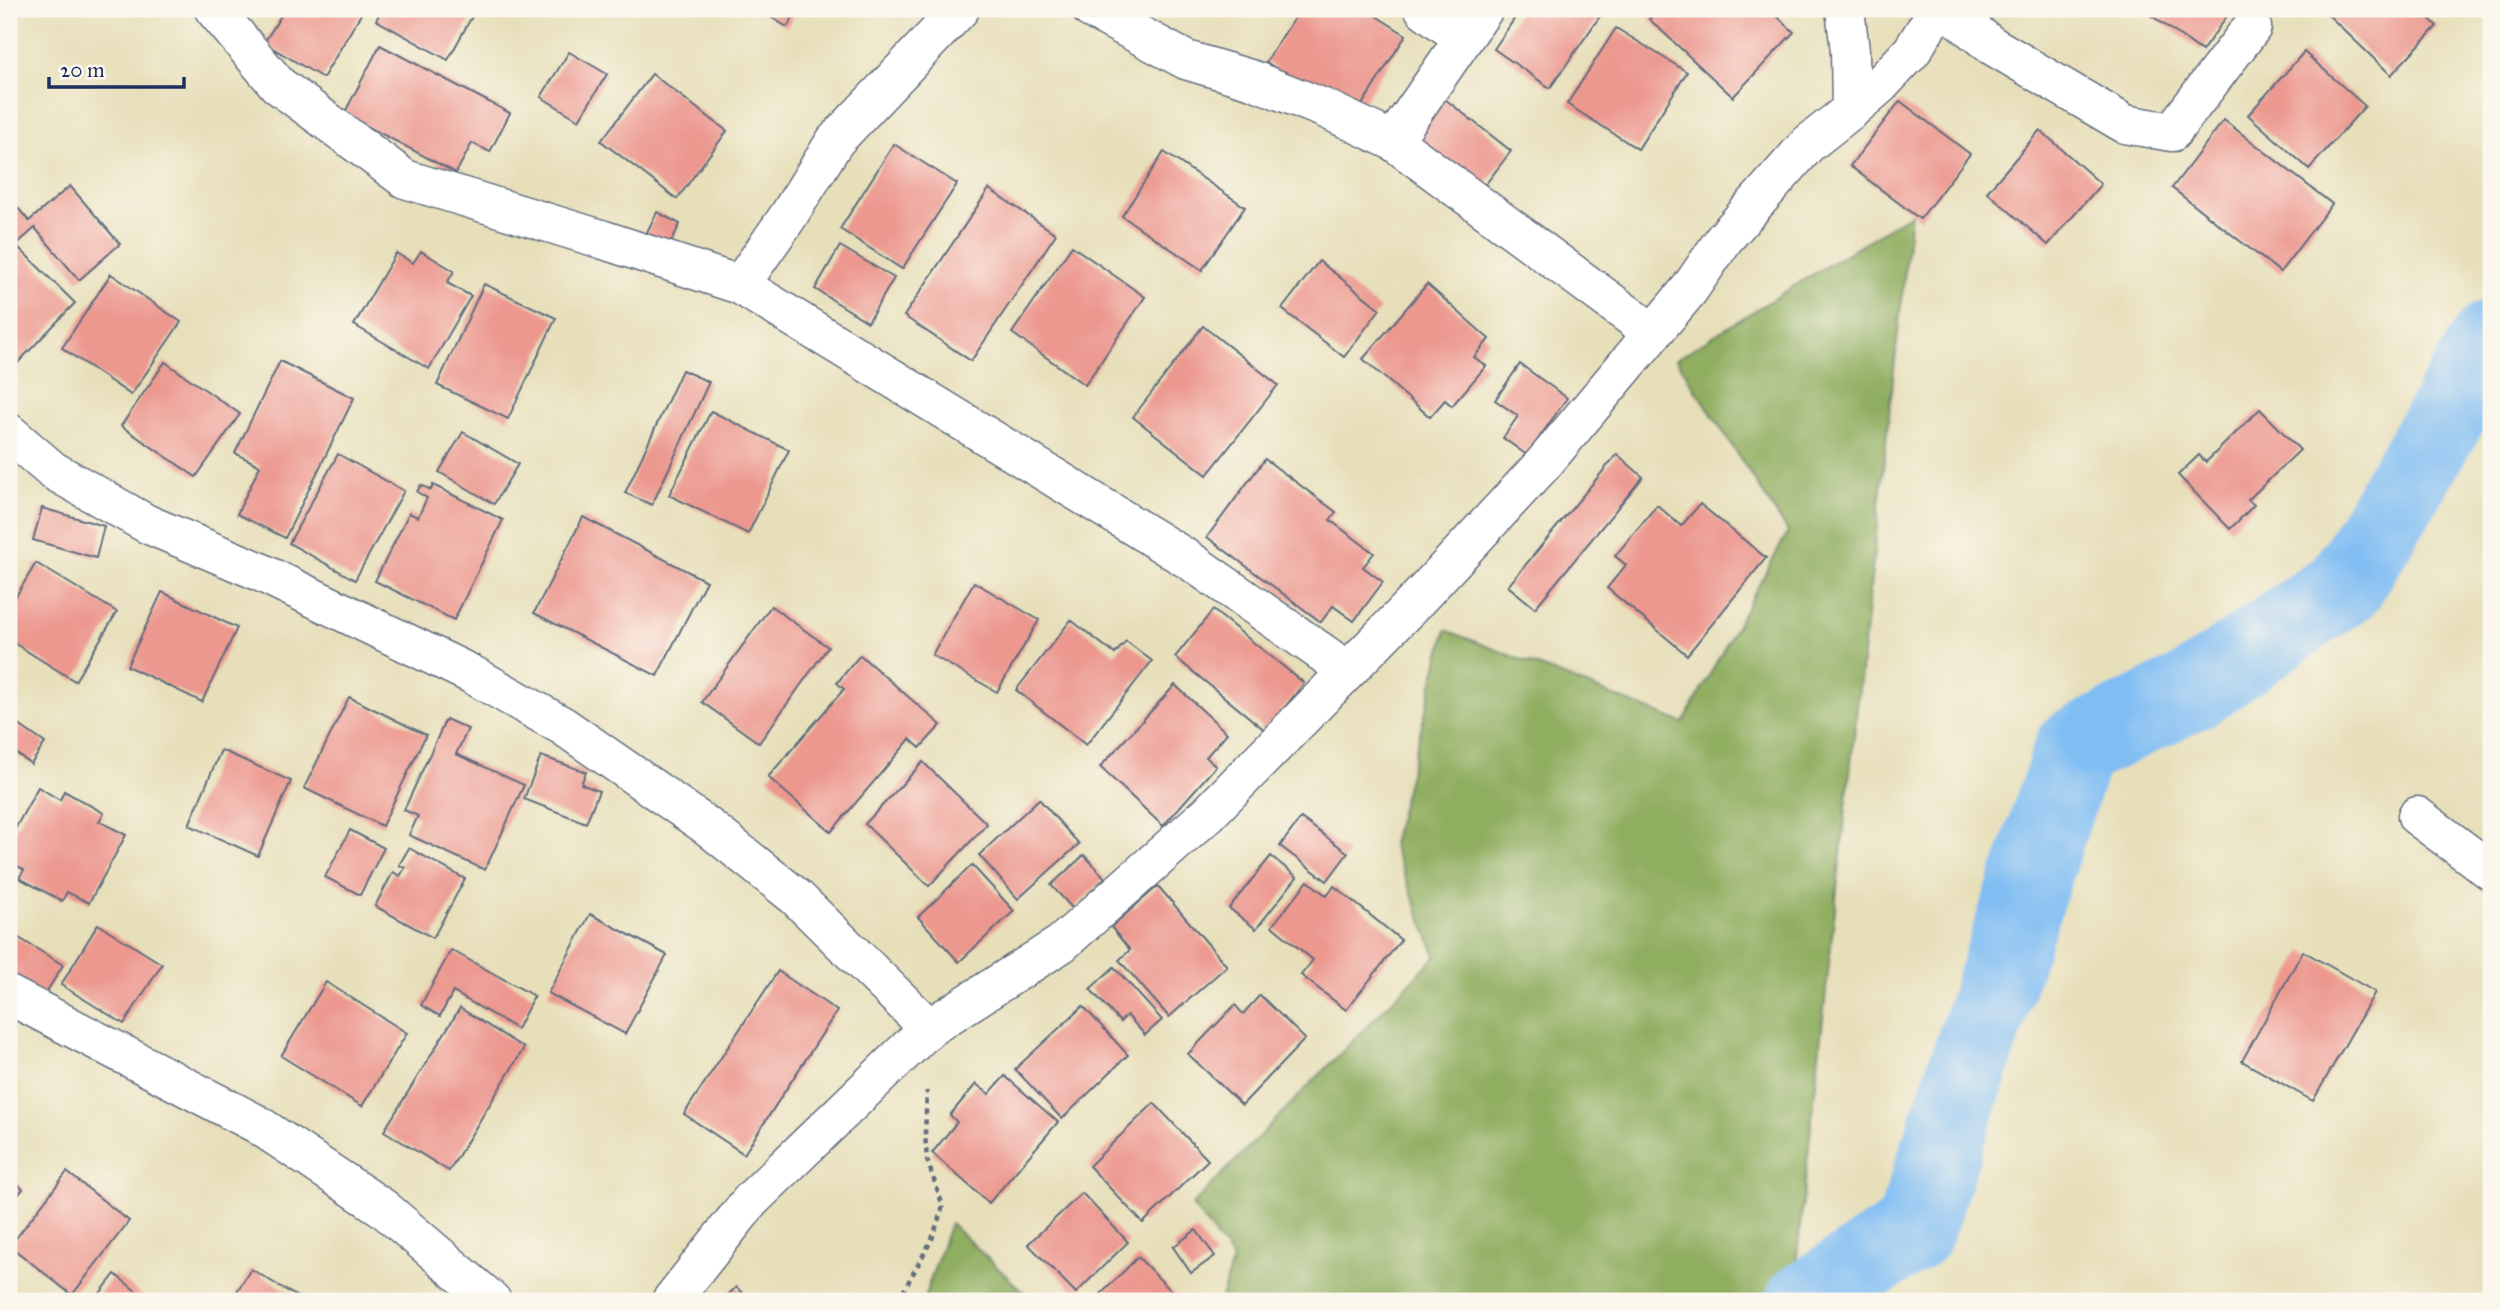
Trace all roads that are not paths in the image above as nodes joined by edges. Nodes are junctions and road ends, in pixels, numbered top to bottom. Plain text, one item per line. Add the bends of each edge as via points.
1 (214, 9) edge
2 (960, 9) edge
3 (1091, 9) edge
4 (1424, 9) edge
5 (1845, 9) edge
6 (1938, 9) edge
7 (1946, 9) edge
8 (1474, 24) edge
9 (2252, 27) dead end
10 (1851, 110) junction
11 (1393, 141) junction
12 (740, 285) junction
13 (1653, 333) junction
14 (9, 433) edge
15 (1347, 670) junction
16 (2417, 816) dead end
17 (2491, 871) edge
18 (9, 995) edge
19 (929, 1028) junction
20 (492, 1301) edge
21 (671, 1301) edge

1 - 12 street via 278,85 405,179
2 - 12 street via 835,141
3 - 11 street via 1186,60 1253,80
4 - 8 street
5 - 10 street
6 - 10 street via 1912,51
7 - 9 street via 1991,45 2125,124 2172,132
8 - 11 street
10 - 13 street via 1808,144 1724,239
11 - 13 street
12 - 15 street via 1189,560
13 - 15 street via 1544,463
14 - 19 street via 52,470 147,524 256,570 459,668 563,726 707,826 796,897
15 - 19 street via 1208,814 1061,944
16 - 17 street
18 - 20 street via 257,1125 383,1209
19 - 21 street via 751,1200

